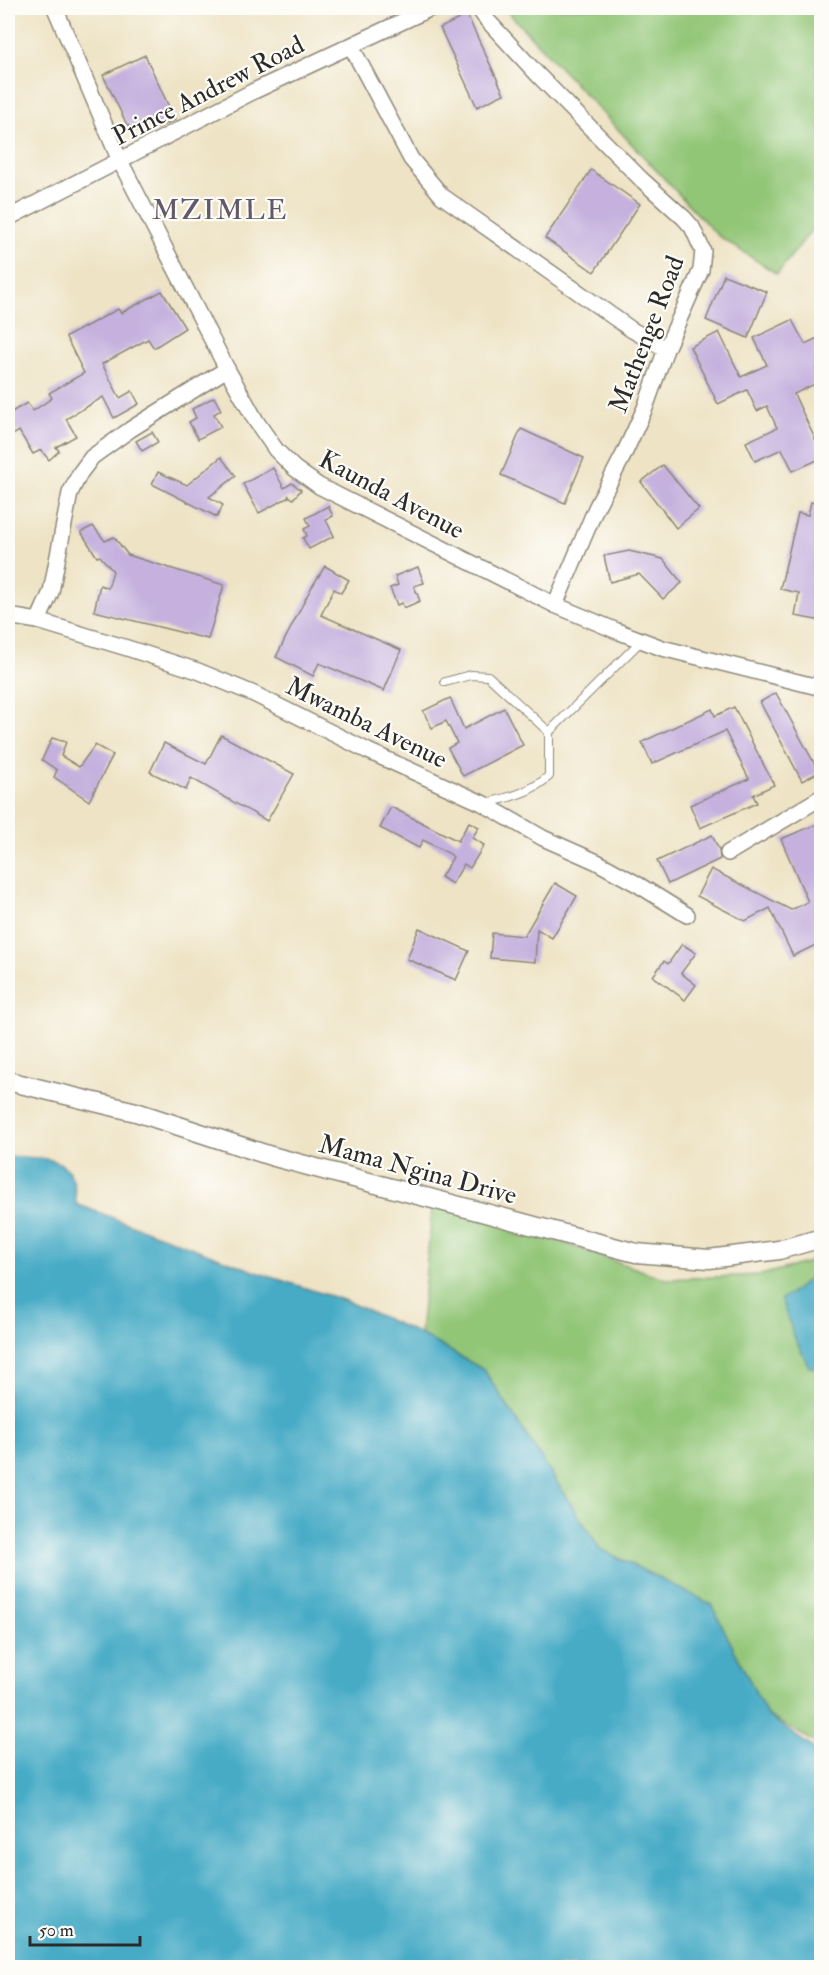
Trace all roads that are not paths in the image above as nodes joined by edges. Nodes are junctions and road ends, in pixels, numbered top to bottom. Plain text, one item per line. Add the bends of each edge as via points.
1 (55, 8) edge
2 (431, 8) edge
3 (478, 8) edge
4 (351, 45) junction
5 (120, 161) junction
6 (8, 218) edge
7 (666, 349) junction
8 (227, 369) junction
9 (555, 605) junction
10 (8, 616) edge
11 (38, 621) junction
12 (642, 640) junction
13 (445, 682) dead end
14 (822, 688) edge
15 (549, 732) junction
16 (822, 797) edge
17 (482, 803) junction
18 (728, 853) dead end
19 (687, 915) dead end
20 (8, 1081) edge
21 (822, 1238) edge

1 - 5 street, Kaunda Avenue
2 - 4 street, Prince Andrew Road
3 - 7 street, Mathenge Road via 539,76 684,218 697,238 703,250 701,270
4 - 5 street, Prince Andrew Road
4 - 7 street via 411,159 442,196 632,330
5 - 6 street, Prince Andrew Road
5 - 8 street, Kaunda Avenue
7 - 9 street, Mathenge Road via 645,408 596,508
8 - 9 street, Kaunda Avenue via 256,421 294,468 340,497
8 - 11 street via 131,429 92,457 80,473 70,493 51,592
9 - 12 street, Kaunda Avenue
10 - 11 street, Mwamba Avenue
11 - 17 street, Mwamba Avenue via 170,662 254,694
12 - 14 street, Kaunda Avenue
12 - 15 lane
13 - 15 lane via 471,675 488,676
15 - 17 lane via 549,776 539,786 506,799
16 - 18 street
17 - 19 street, Mwamba Avenue via 543,838 597,862
20 - 21 street, Mama Ngina Drive via 136,1112 282,1159 636,1253 710,1259 779,1250

